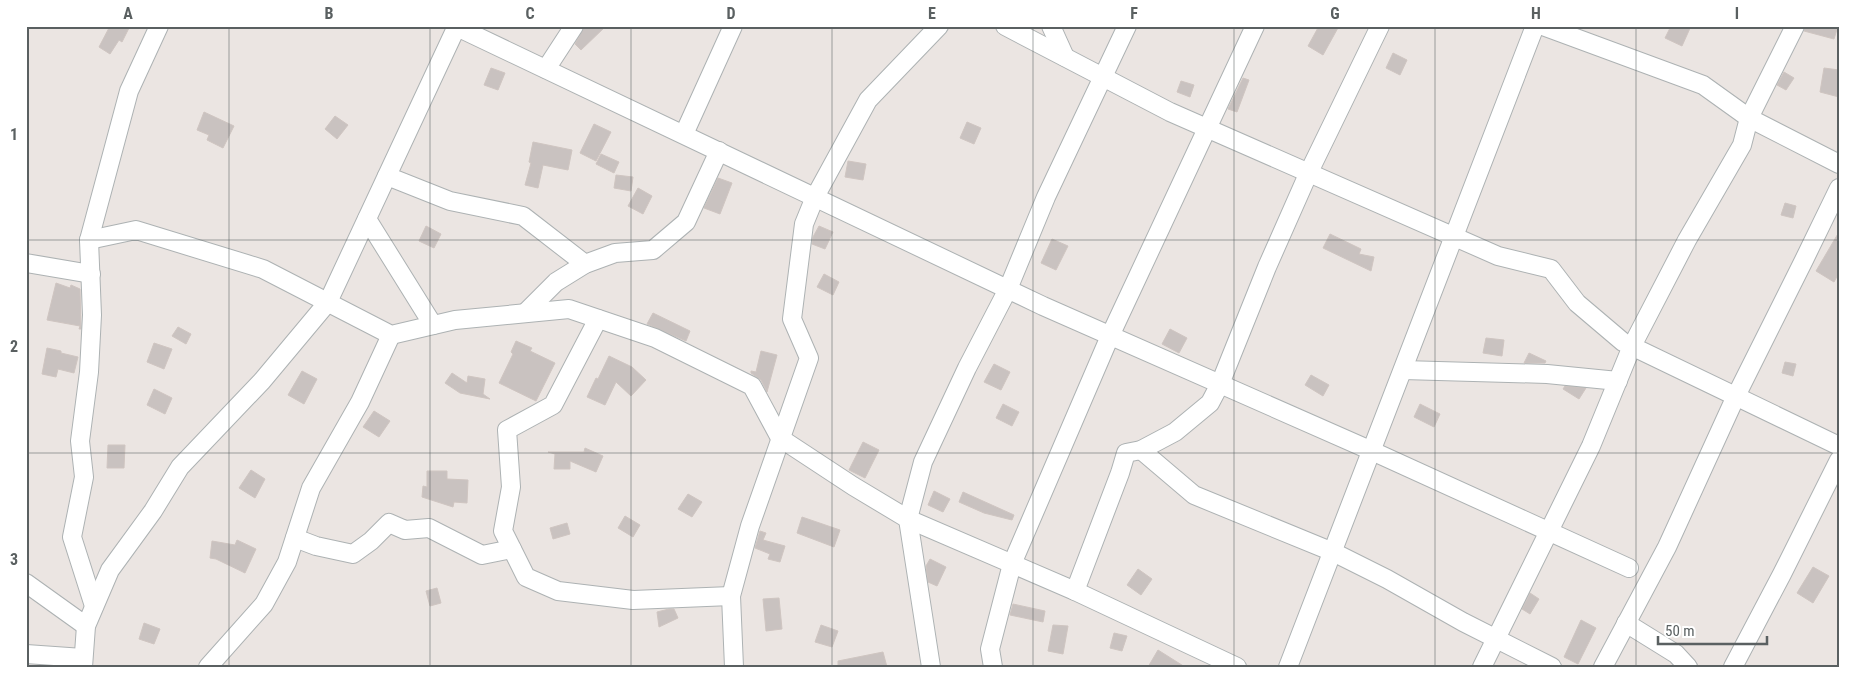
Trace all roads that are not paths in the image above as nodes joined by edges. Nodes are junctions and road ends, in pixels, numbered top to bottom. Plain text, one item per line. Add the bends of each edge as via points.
1 (159, 26) edge
2 (456, 26) edge
3 (574, 26) edge
4 (733, 26) edge
5 (939, 26) edge
6 (1005, 26) edge
7 (1051, 26) edge
8 (1127, 26) edge
9 (1255, 26) edge
10 (1380, 26) edge
11 (1535, 26) edge
12 (1543, 26) edge
13 (1795, 26) edge
14 (1065, 57) junction
15 (546, 69) junction
16 (1104, 77) junction
17 (1749, 118) junction
18 (1208, 128) junction
19 (684, 134) junction
20 (719, 150) junction
21 (1839, 164) edge
22 (1309, 172) junction
23 (387, 176) junction
24 (1839, 188) edge
25 (815, 197) junction
26 (367, 219) junction
27 (1454, 237) junction
28 (89, 240) junction
29 (26, 263) edge
30 (585, 264) junction
31 (91, 274) junction
32 (1008, 289) junction
33 (328, 302) junction
34 (526, 313) junction
35 (598, 319) junction
36 (433, 325) junction
37 (391, 335) junction
38 (1110, 336) junction
39 (1632, 346) junction
40 (1403, 370) junction
41 (1618, 381) junction
42 (1220, 384) junction
43 (1736, 396) junction
44 (780, 438) junction
45 (1839, 446) edge
46 (1141, 450) junction
47 (1372, 451) junction
48 (1839, 460) edge
49 (908, 519) junction
50 (1548, 531) junction
51 (295, 538) junction
52 (512, 549) junction
53 (1333, 552) junction
54 (1012, 564) junction
55 (1629, 568) dead end
56 (26, 583) edge
57 (1074, 591) junction
58 (731, 596) junction
59 (94, 606) junction
60 (1626, 623) junction
61 (86, 626) junction
62 (1497, 639) junction
63 (26, 654) edge
64 (83, 662) edge
65 (208, 667) edge
66 (734, 667) edge
67 (931, 667) edge
68 (992, 667) edge
69 (1237, 667) edge
70 (1288, 667) edge
71 (1482, 667) edge
72 (1552, 667) edge
73 (1603, 667) edge
74 (1688, 667) edge
75 (1733, 667) edge

1 - 28 street via 129,90
2 - 15 street
2 - 23 street
3 - 15 street
4 - 19 street
5 - 25 street via 868,100
6 - 14 street
7 - 14 street
8 - 16 street
9 - 18 street
10 - 22 street
11 - 27 street
12 - 17 street via 1703,85
13 - 17 street
14 - 16 street
15 - 19 street
16 - 18 street
16 - 32 street via 1046,196
17 - 21 street
17 - 39 street via 1742,145
18 - 22 street
18 - 38 street
19 - 20 street
20 - 25 street
20 - 30 street via 686,222 653,250 615,252
22 - 27 street
22 - 42 street
23 - 26 street
23 - 30 street via 450,201 523,216
24 - 43 street
25 - 32 street
25 - 44 street via 804,224 792,319 809,358
26 - 33 street
26 - 36 street
27 - 39 street via 1498,256 1551,269 1577,303
27 - 40 street
28 - 31 street
28 - 33 street via 136,230 263,269
29 - 31 street
30 - 34 street via 556,282
31 - 59 street via 89,372 80,441 84,477 72,537
32 - 38 street
32 - 49 street via 923,462
33 - 37 street
33 - 59 street via 262,382 180,467 110,570
34 - 35 street via 569,309
34 - 36 street
35 - 44 street via 655,338 752,386
35 - 52 street via 552,405 507,430 511,487 504,531
36 - 37 street
37 - 51 street via 360,402 312,488
38 - 42 street
38 - 54 street
39 - 41 street
39 - 43 street
40 - 41 street via 1547,374
40 - 47 street
41 - 50 street via 1592,446
42 - 46 street via 1210,402 1175,432
42 - 47 street
43 - 45 street
43 - 60 street via 1667,547
44 - 49 street
44 - 58 street via 750,526
46 - 53 street via 1194,495
46 - 57 street via 1126,453
47 - 50 street
47 - 53 street
48 - 75 street
49 - 54 street
49 - 67 street
50 - 55 street
50 - 62 street
51 - 52 street via 353,554 389,523 404,530 430,528 482,555
51 - 65 street via 287,562 264,604
52 - 58 street via 526,577 558,592 633,600
53 - 62 street
53 - 70 street
54 - 57 street
54 - 68 street via 990,649
56 - 61 street
57 - 69 street
58 - 66 street
59 - 61 street
60 - 73 street
60 - 74 street via 1676,654
61 - 64 street
62 - 71 street
62 - 72 street
63 - 64 street

